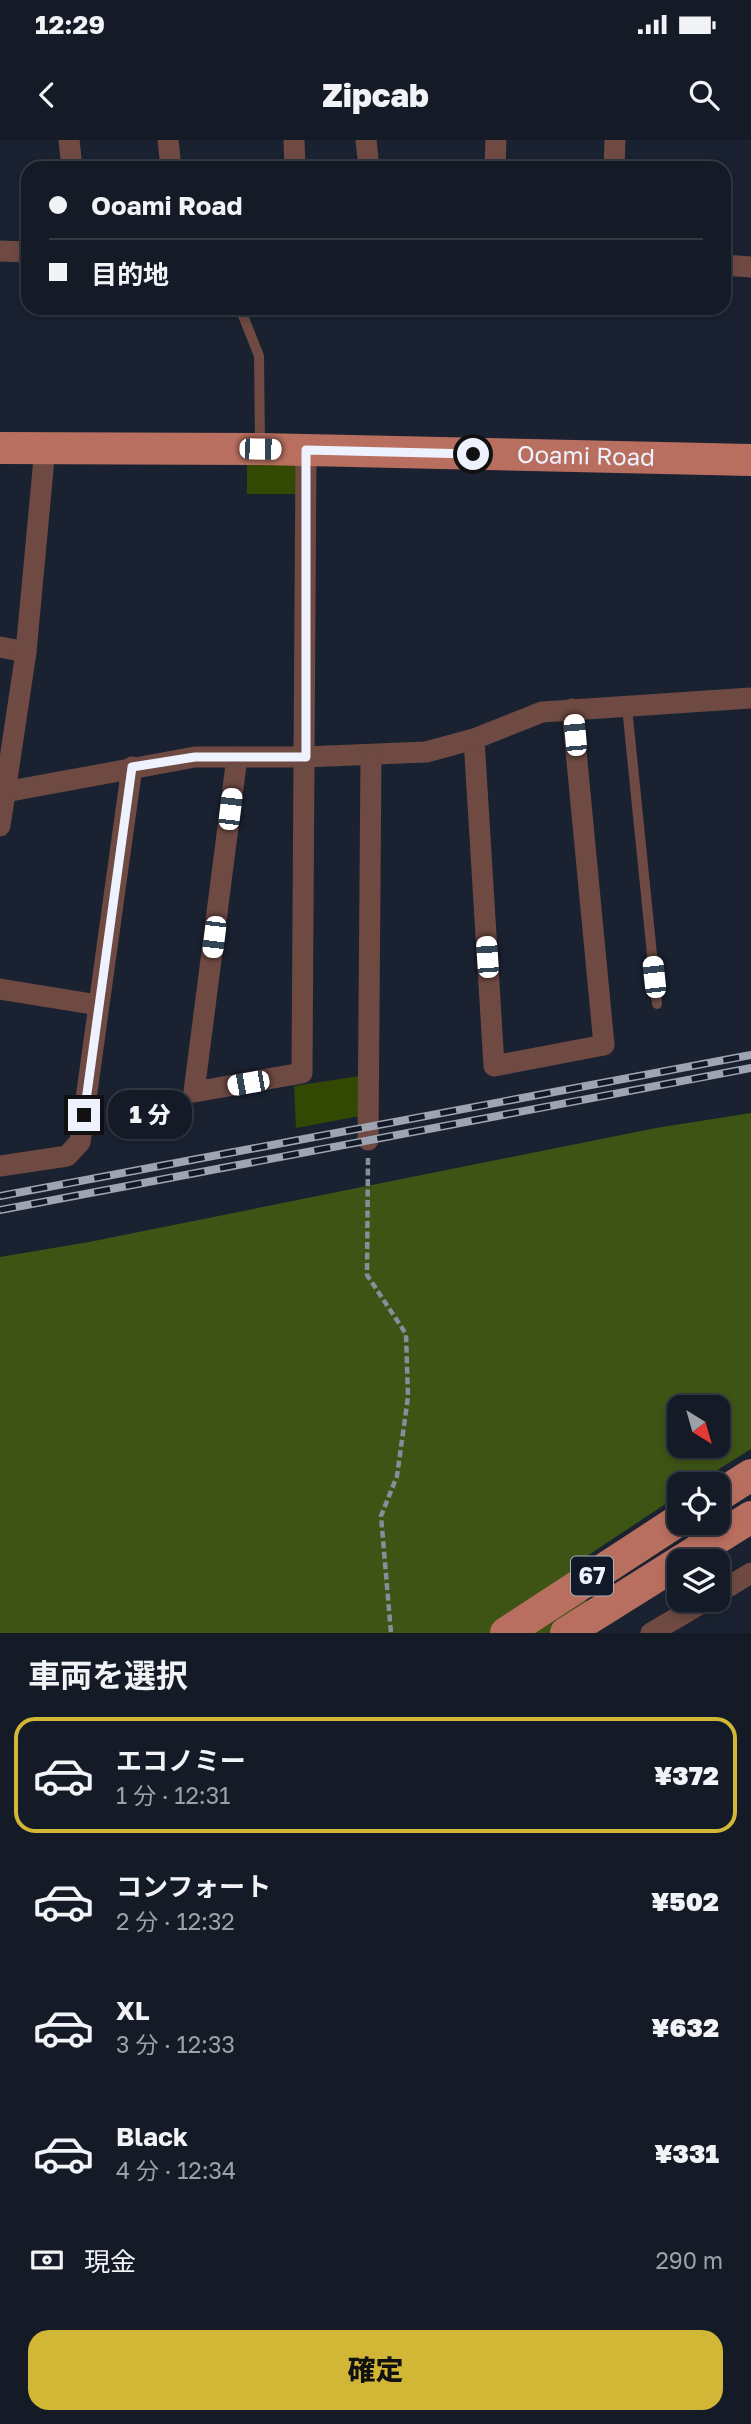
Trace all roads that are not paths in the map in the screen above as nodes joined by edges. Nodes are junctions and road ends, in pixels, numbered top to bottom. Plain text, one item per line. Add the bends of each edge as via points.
1 (69, 140) edge
2 (168, 140) edge
3 (294, 140) edge
4 (366, 140) edge
5 (496, 140) edge
6 (615, 140) edge
7 (71, 161) edge
8 (170, 161) edge
9 (295, 161) edge
10 (368, 161) edge
11 (495, 161) edge
12 (614, 161) edge
13 (0, 250) edge
14 (21, 252) edge
15 (750, 263) edge
16 (731, 264) edge
17 (243, 315) edge
18 (0, 448) edge
19 (45, 448) junction
20 (260, 449) junction
21 (306, 450) junction
22 (751, 460) edge
23 (0, 647) edge
24 (26, 652) junction
25 (751, 698) edge
26 (627, 707) junction
27 (572, 709) junction
28 (474, 739) junction
29 (371, 755) junction
30 (237, 757) junction
31 (306, 757) junction
32 (132, 767) junction
33 (3, 793) edge
34 (0, 826) edge
35 (0, 989) edge
36 (657, 1004) dead end
37 (97, 1005) junction
38 (368, 1140) road end
39 (0, 1166) edge
40 (751, 1475) edge
41 (730, 1488) edge
42 (751, 1517) edge
43 (667, 1528) edge
44 (751, 1573) edge
45 (730, 1586) edge
46 (687, 1612) edge
47 (506, 1633) edge
48 (566, 1633) edge
49 (651, 1633) edge

1 - 7 street
2 - 8 street
3 - 9 street
4 - 10 street
5 - 11 street
6 - 12 street
13 - 14 street
15 - 16 street
17 - 20 lane via 259,356
18 - 19 main road, Ooami Road
19 - 20 main road, Ooami Road
19 - 24 street
20 - 21 main road, Ooami Road
21 - 22 main road, Ooami Road
21 - 31 street
23 - 24 street
24 - 33 street
25 - 26 street
26 - 27 street
26 - 36 lane
27 - 28 street via 542,712
27 - 28 street via 604,1045 494,1066
28 - 29 street via 426,751
29 - 31 street
29 - 38 street
30 - 31 street
30 - 31 street via 194,1092 302,1073
30 - 32 street via 195,757
32 - 33 street
32 - 37 street
33 - 34 street
35 - 37 street
37 - 39 street via 80,1142 67,1156
40 - 41 main road
42 - 48 main road, 67
43 - 47 main road, 67
44 - 45 street
46 - 49 street

